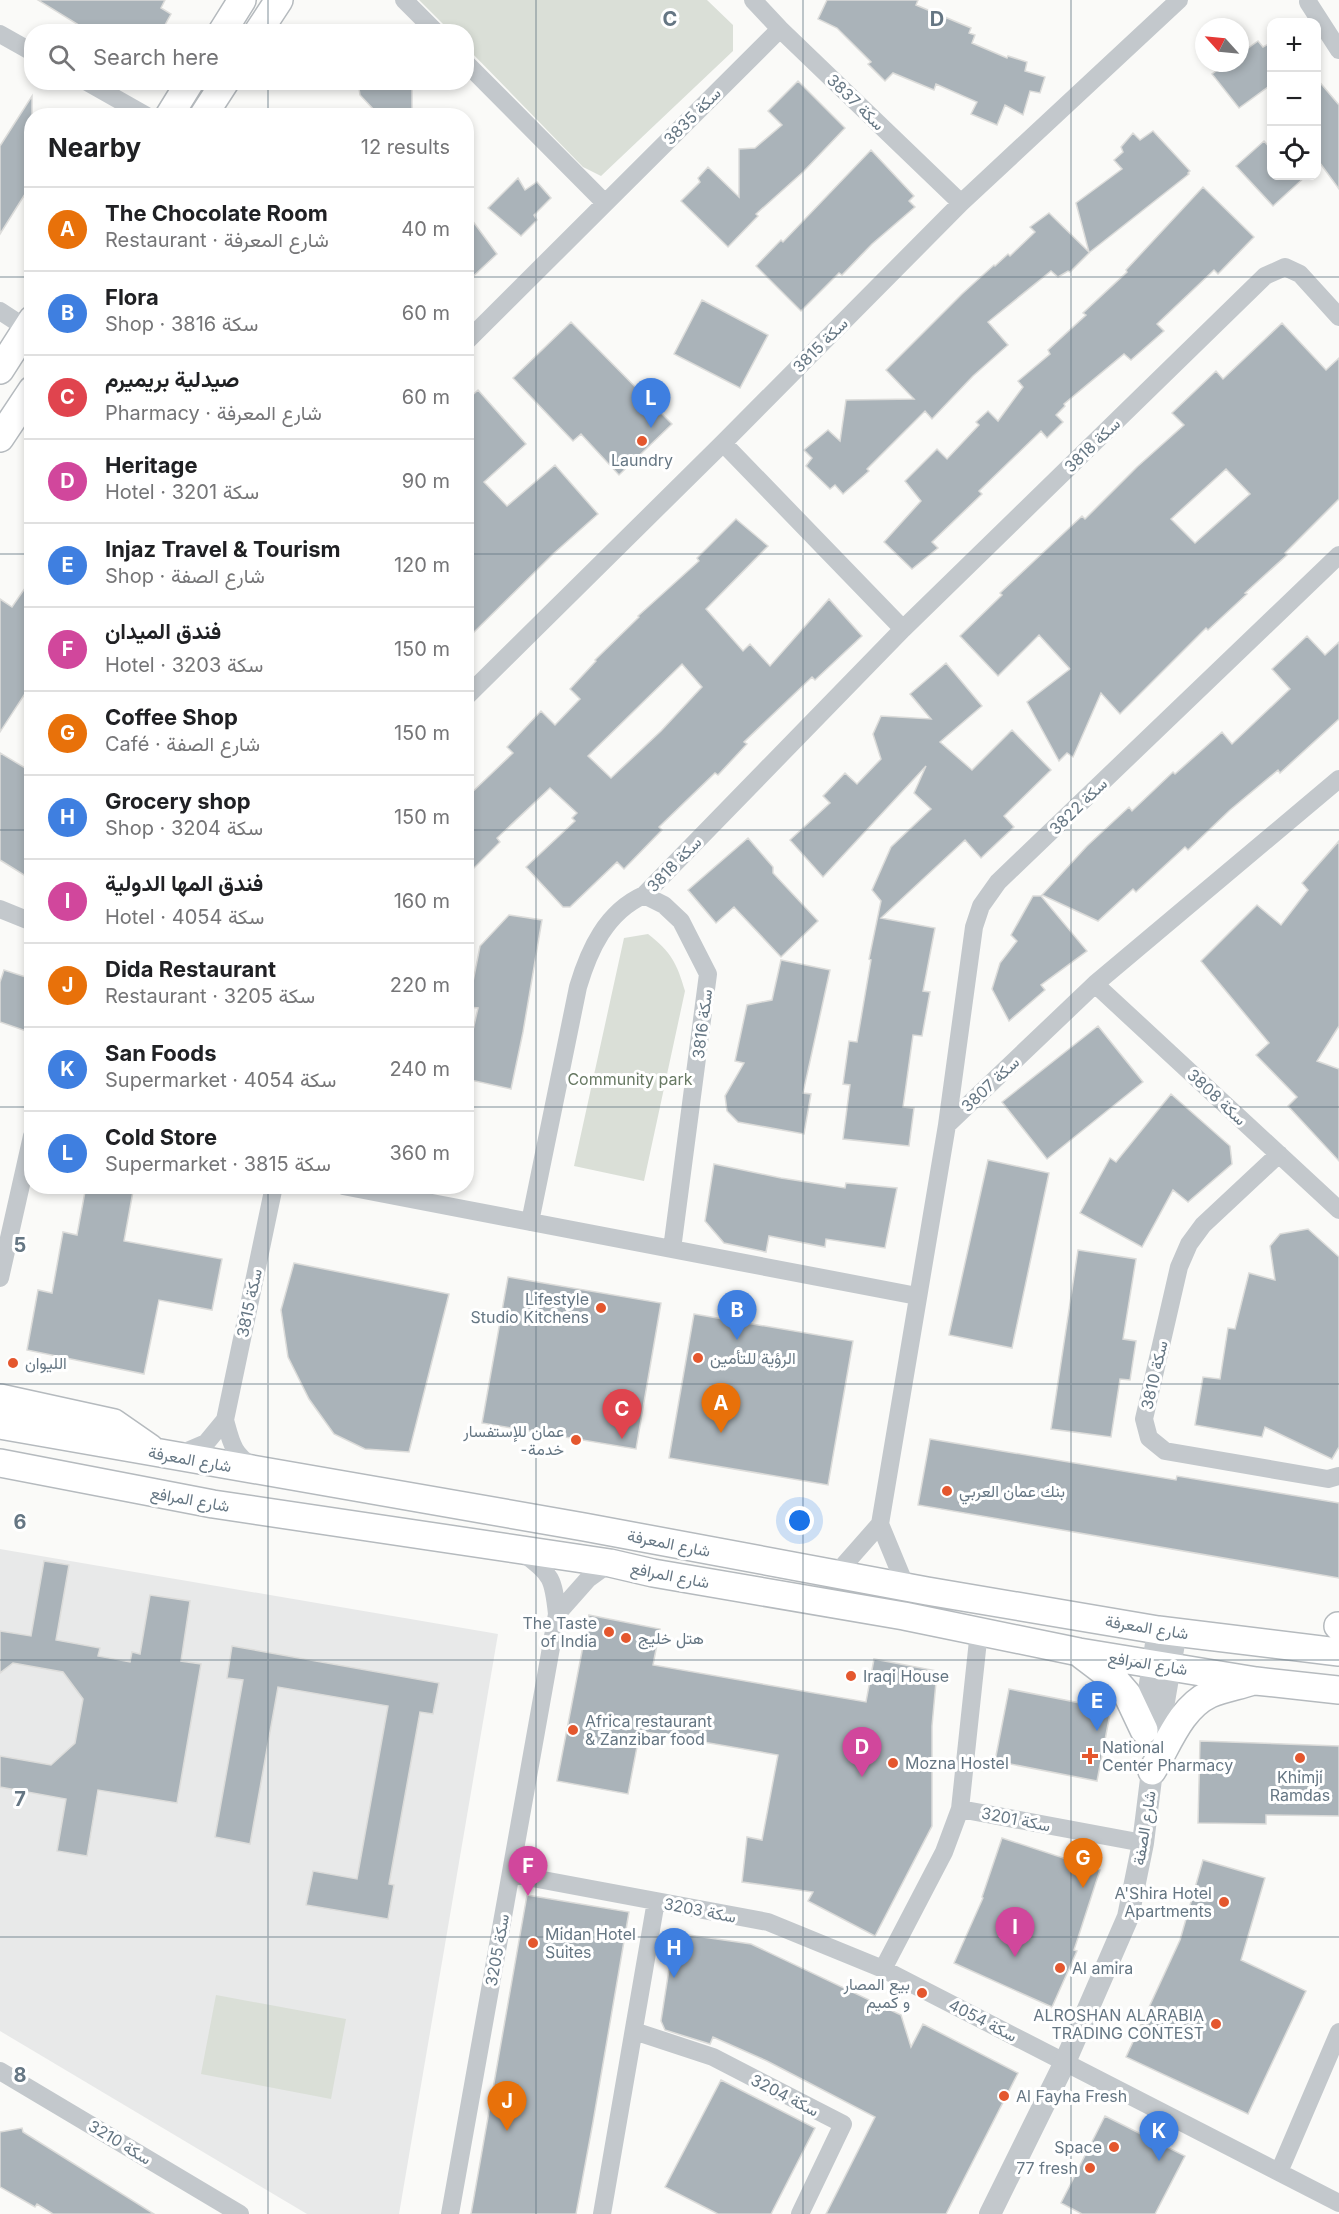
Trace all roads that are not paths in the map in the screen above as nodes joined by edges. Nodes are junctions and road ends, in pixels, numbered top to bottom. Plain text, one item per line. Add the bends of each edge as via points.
1 (242, 0) edge
2 (279, 0) edge
3 (404, 0) edge
4 (753, 0) edge
5 (1179, 0) edge
6 (1308, 1) edge
7 (227, 24) edge
8 (263, 24) edge
9 (427, 24) edge
10 (780, 29) junction
11 (0, 34) edge
12 (24, 48) edge
13 (1339, 50) edge
14 (474, 71) edge
15 (101, 90) edge
16 (185, 90) edge
17 (220, 90) edge
18 (133, 108) edge
19 (174, 108) edge
20 (208, 108) edge
21 (605, 203) junction
22 (961, 203) junction
23 (0, 310) edge
24 (1339, 317) edge
25 (24, 322) edge
26 (24, 332) edge
27 (474, 334) edge
28 (0, 370) edge
29 (24, 402) edge
30 (0, 438) edge
31 (723, 443) junction
32 (1339, 555) edge
33 (903, 629) junction
34 (474, 689) edge
35 (1339, 779) edge
36 (644, 896) junction
37 (0, 909) edge
38 (24, 919) edge
39 (1095, 984) junction
40 (947, 1125) junction
41 (1279, 1154) junction
42 (24, 1167) edge
43 (272, 1194) edge
44 (385, 1194) edge
45 (1339, 1210) edge
46 (530, 1222) junction
47 (672, 1249) junction
48 (2, 1254) edge
49 (0, 1278) edge
50 (918, 1296) junction
51 (0, 1398) edge
52 (225, 1420) junction
53 (0, 1425) edge
54 (166, 1455) junction
55 (0, 1463) edge
56 (264, 1473) junction
57 (1339, 1476) edge
58 (880, 1524) junction
59 (517, 1549) junction
60 (610, 1563) junction
61 (836, 1574) junction
62 (906, 1587) junction
63 (557, 1614) junction
64 (980, 1631) junction
65 (1167, 1631) junction
66 (1339, 1652) edge
67 (1079, 1653) junction
68 (1162, 1665) junction
69 (1256, 1681) junction
70 (1339, 1690) edge
71 (1144, 1730) junction
72 (1152, 1771) junction
73 (960, 1809) junction
74 (1143, 1843) junction
75 (511, 1874) junction
76 (656, 1901) junction
77 (883, 1969) junction
78 (634, 2031) junction
79 (1339, 2032) edge
80 (1065, 2062) junction
81 (0, 2071) edge
82 (1279, 2172) junction
83 (1339, 2203) edge
84 (240, 2214) edge
85 (450, 2214) edge
86 (602, 2214) edge
87 (800, 2214) edge
88 (990, 2214) edge

1 - 7 main road
2 - 8 main road
3 - 9 street
4 - 10 street, سكة 3837
5 - 22 street, سكة 3815
6 - 13 street
10 - 21 street, سكة 3835
10 - 22 street, سكة 3837
11 - 12 street
14 - 21 street
15 - 18 street
16 - 19 main road
17 - 20 main road
21 - 27 street, سكة 3835
22 - 31 street, سكة 3815
23 - 25 street
24 - 33 street, سكة 3818 via 1300,274 1285,267 1265,276
26 - 28 main road
29 - 30 main road
31 - 33 street
31 - 34 street, سكة 3815
32 - 40 street, سكة 3822 via 998,882 981,906 974,927
33 - 36 street, سكة 3818
35 - 39 street, سكة 3807
36 - 46 street, سكة 3818 via 628,903 608,923 586,961
36 - 47 street, سكة 3816 via 664,905 681,921 708,974
37 - 38 street
39 - 40 street, سكة 3807
39 - 41 street, سكة 3808
40 - 50 street, سكة 3807
41 - 45 street, سكة 3808
41 - 57 street, سكة 3810 via 1203,1225 1189,1244 1179,1266 1144,1419 1149,1438 1165,1451 1328,1479
42 - 48 street
43 - 52 street, سكة 3815
44 - 46 street
46 - 47 street
47 - 50 street
48 - 49 street
50 - 58 street, سكة 3807
51 - 54 main road via 114,1423
52 - 54 street, سكة 3815 via 206,1443 187,1453
52 - 56 street via 242,1461
53 - 54 main road, شارع المعرفة
54 - 56 main road, شارع المعرفة
55 - 59 main road, شارع المرافع via 213,1504
56 - 61 main road, شارع المعرفة
58 - 61 street
58 - 62 street
59 - 60 main road, شارع المرافع
59 - 63 street, سكة 3205 via 548,1572
60 - 63 street via 588,1579
60 - 64 main road, شارع المرافع
61 - 62 main road, شارع المعرفة
62 - 65 main road, شارع المعرفة
63 - 75 street, سكة 3205
64 - 67 main road, شارع المرافع
64 - 73 street, سكة 3201
65 - 66 main road, شارع المعرفة
65 - 68 street, شارع الصفة
67 - 68 main road, شارع المرافع
67 - 71 main road via 1127,1694
68 - 69 main road, شارع المرافع
68 - 71 street, شارع الصفة
68 - 72 street, شارع الصفة
69 - 70 main road, شارع المرافع
69 - 72 main road via 1199,1701 1180,1721
71 - 72 street, شارع الصفة
72 - 74 street, شارع الصفة
73 - 74 street, سكة 3201
73 - 77 street, سكة 3201 via 945,1852
74 - 80 street, شارع الصفة via 1128,1917
75 - 76 street, سكة 3203
75 - 85 street, سكة 3205
76 - 77 street, سكة 3203 via 768,1922
76 - 78 street
77 - 80 street, سكة 4054
78 - 86 street
78 - 87 street, سكة 3204 via 712,2057 843,2124
79 - 82 street
80 - 82 street, سكة 4054
80 - 88 street, شارع الصفة
81 - 84 street, سكة 3210
82 - 83 street, سكة 4054

